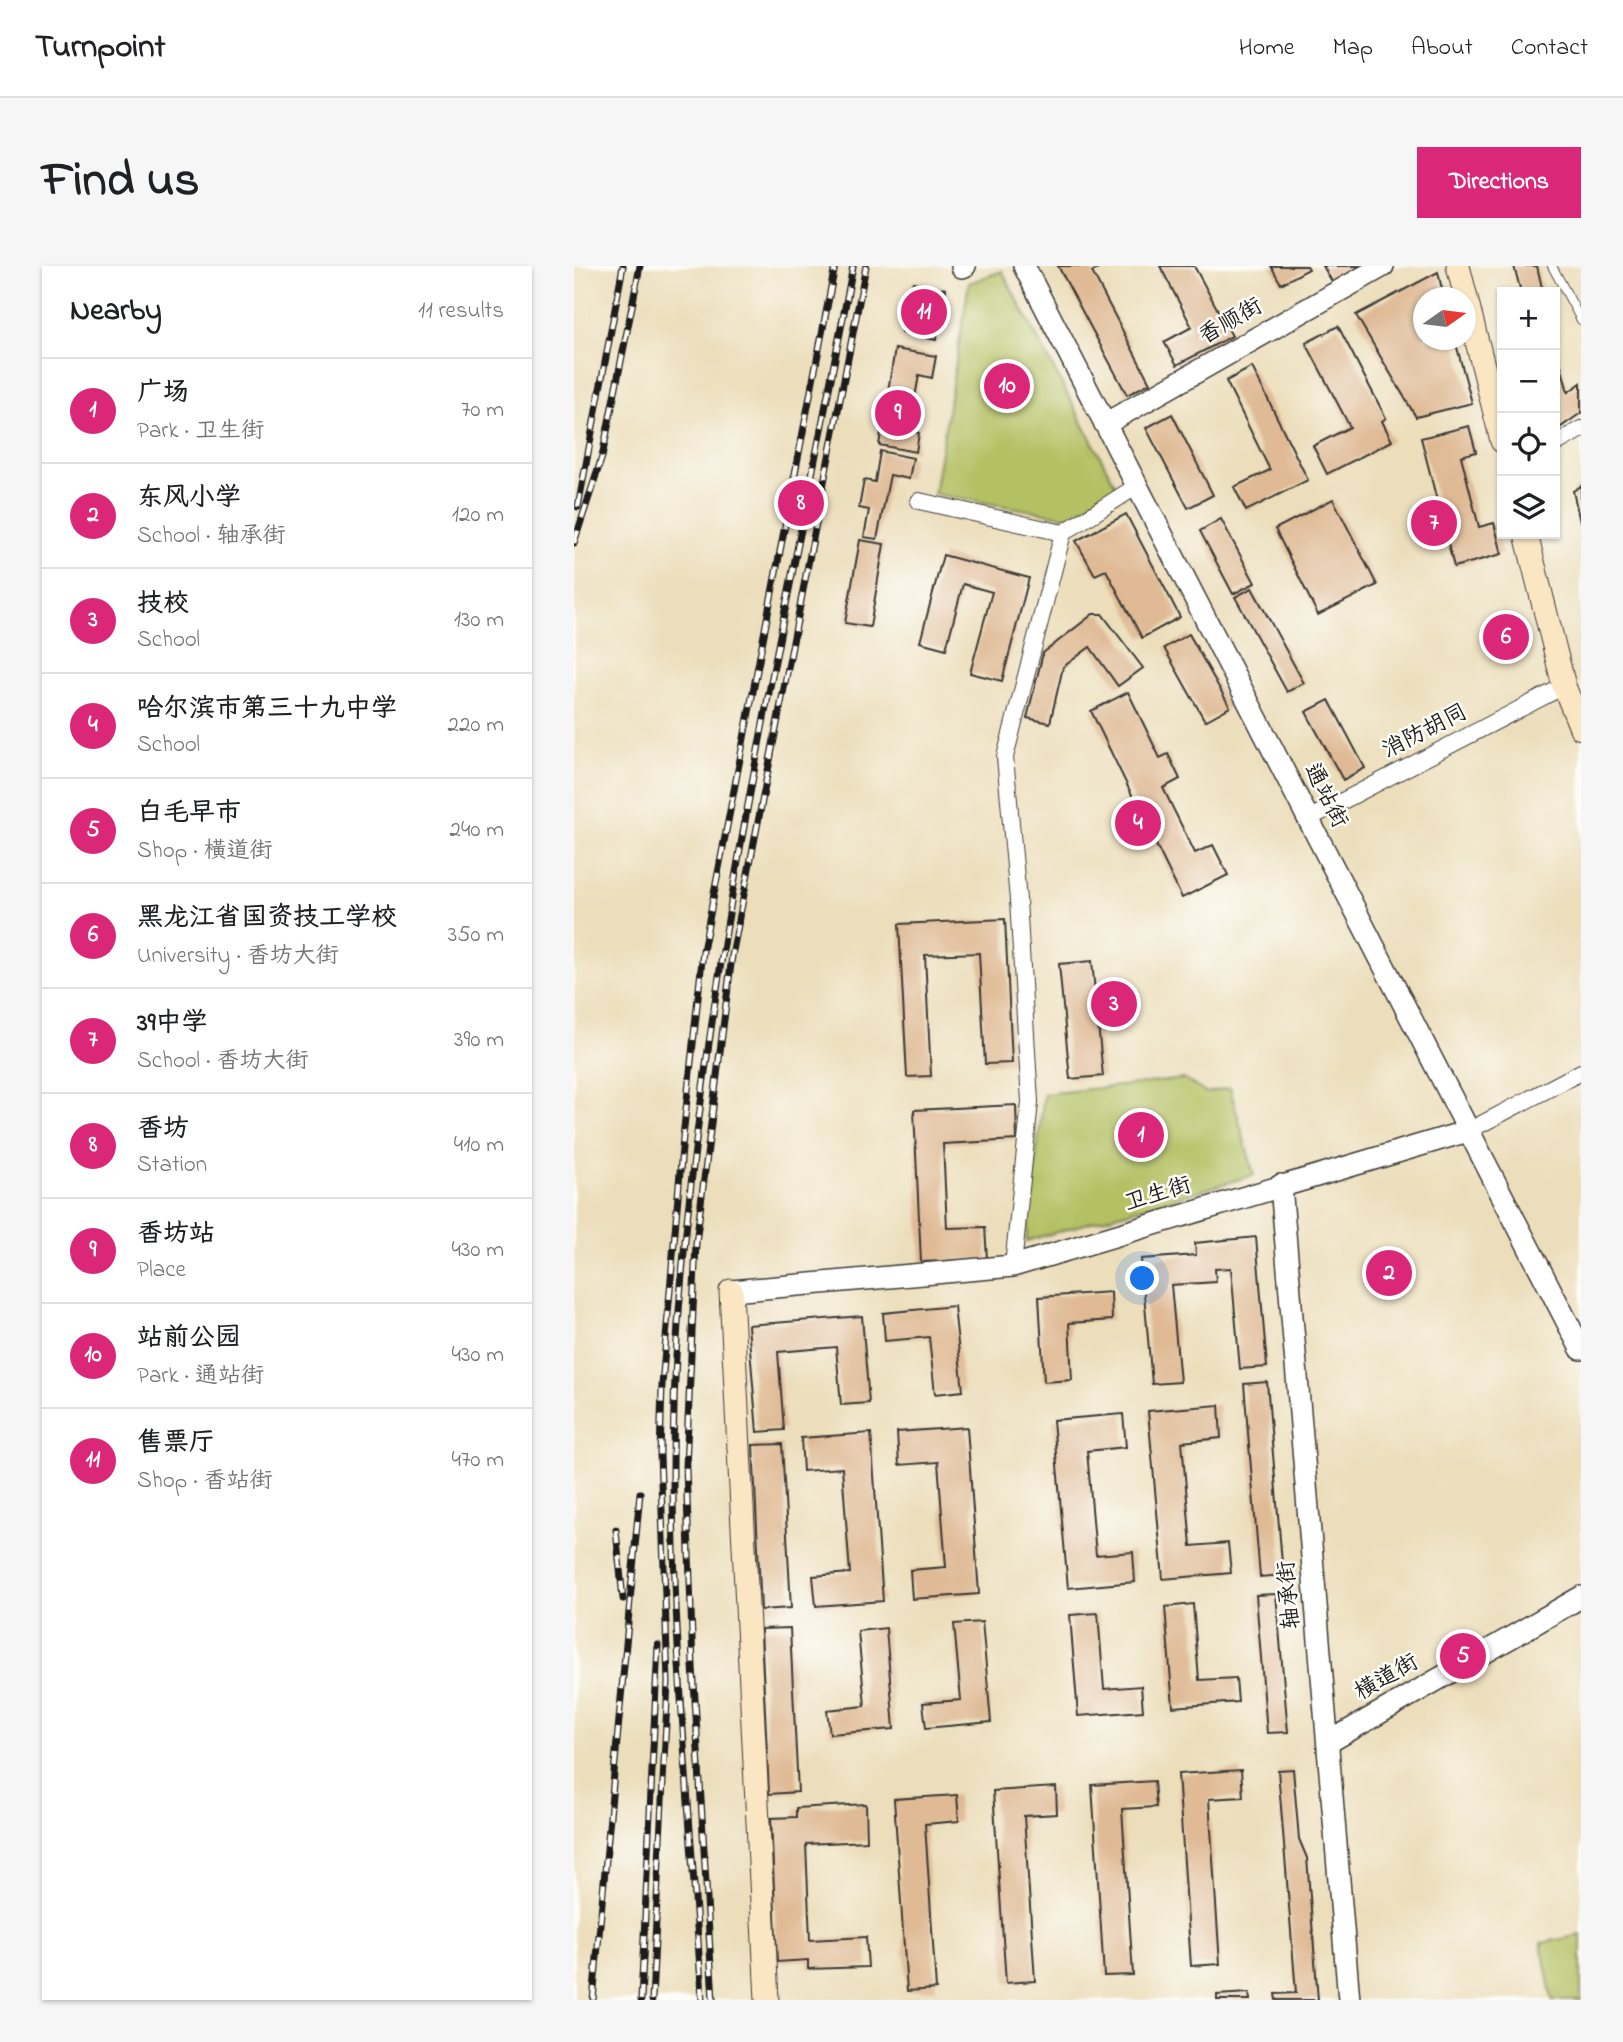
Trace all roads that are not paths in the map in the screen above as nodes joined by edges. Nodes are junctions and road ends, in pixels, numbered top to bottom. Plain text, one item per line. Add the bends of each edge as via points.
1 (1024, 266) edge
2 (1383, 266) edge
3 (1458, 266) edge
4 (1552, 266) edge
5 (1581, 320) edge
6 (1497, 420) edge
7 (1105, 424) junction
8 (1581, 429) edge
9 (1560, 441) edge
10 (1137, 486) junction
11 (919, 501) dead end
12 (1063, 533) junction
13 (1527, 539) edge
14 (1564, 686) junction
15 (1580, 723) edge
16 (1308, 819) junction
17 (1581, 1072) edge
18 (1468, 1131) junction
19 (1281, 1185) junction
20 (1013, 1266) junction
21 (731, 1292) joint
22 (1581, 1349) edge
23 (1581, 1597) edge
24 (1329, 1742) junction
25 (767, 2000) edge
26 (1349, 2000) edge

1 - 7 street, 通站街
2 - 7 street, 香顺街
3 - 6 main road
4 - 5 lane
7 - 10 street, 通站街
8 - 9 street
10 - 12 street
10 - 16 street, 通站街
11 - 12 street
12 - 20 street via 1005,757 1030,1102
13 - 14 main road
14 - 15 main road
14 - 16 street, 消防胡同
16 - 18 street, 通站街
17 - 18 street, 卫生街
18 - 19 street, 卫生街
18 - 22 street, 通站街
19 - 20 street, 卫生街
19 - 24 street, 轴承街
20 - 21 street, 卫生街
21 - 25 main road
23 - 24 street, 横道街
24 - 26 street, 轴承街

